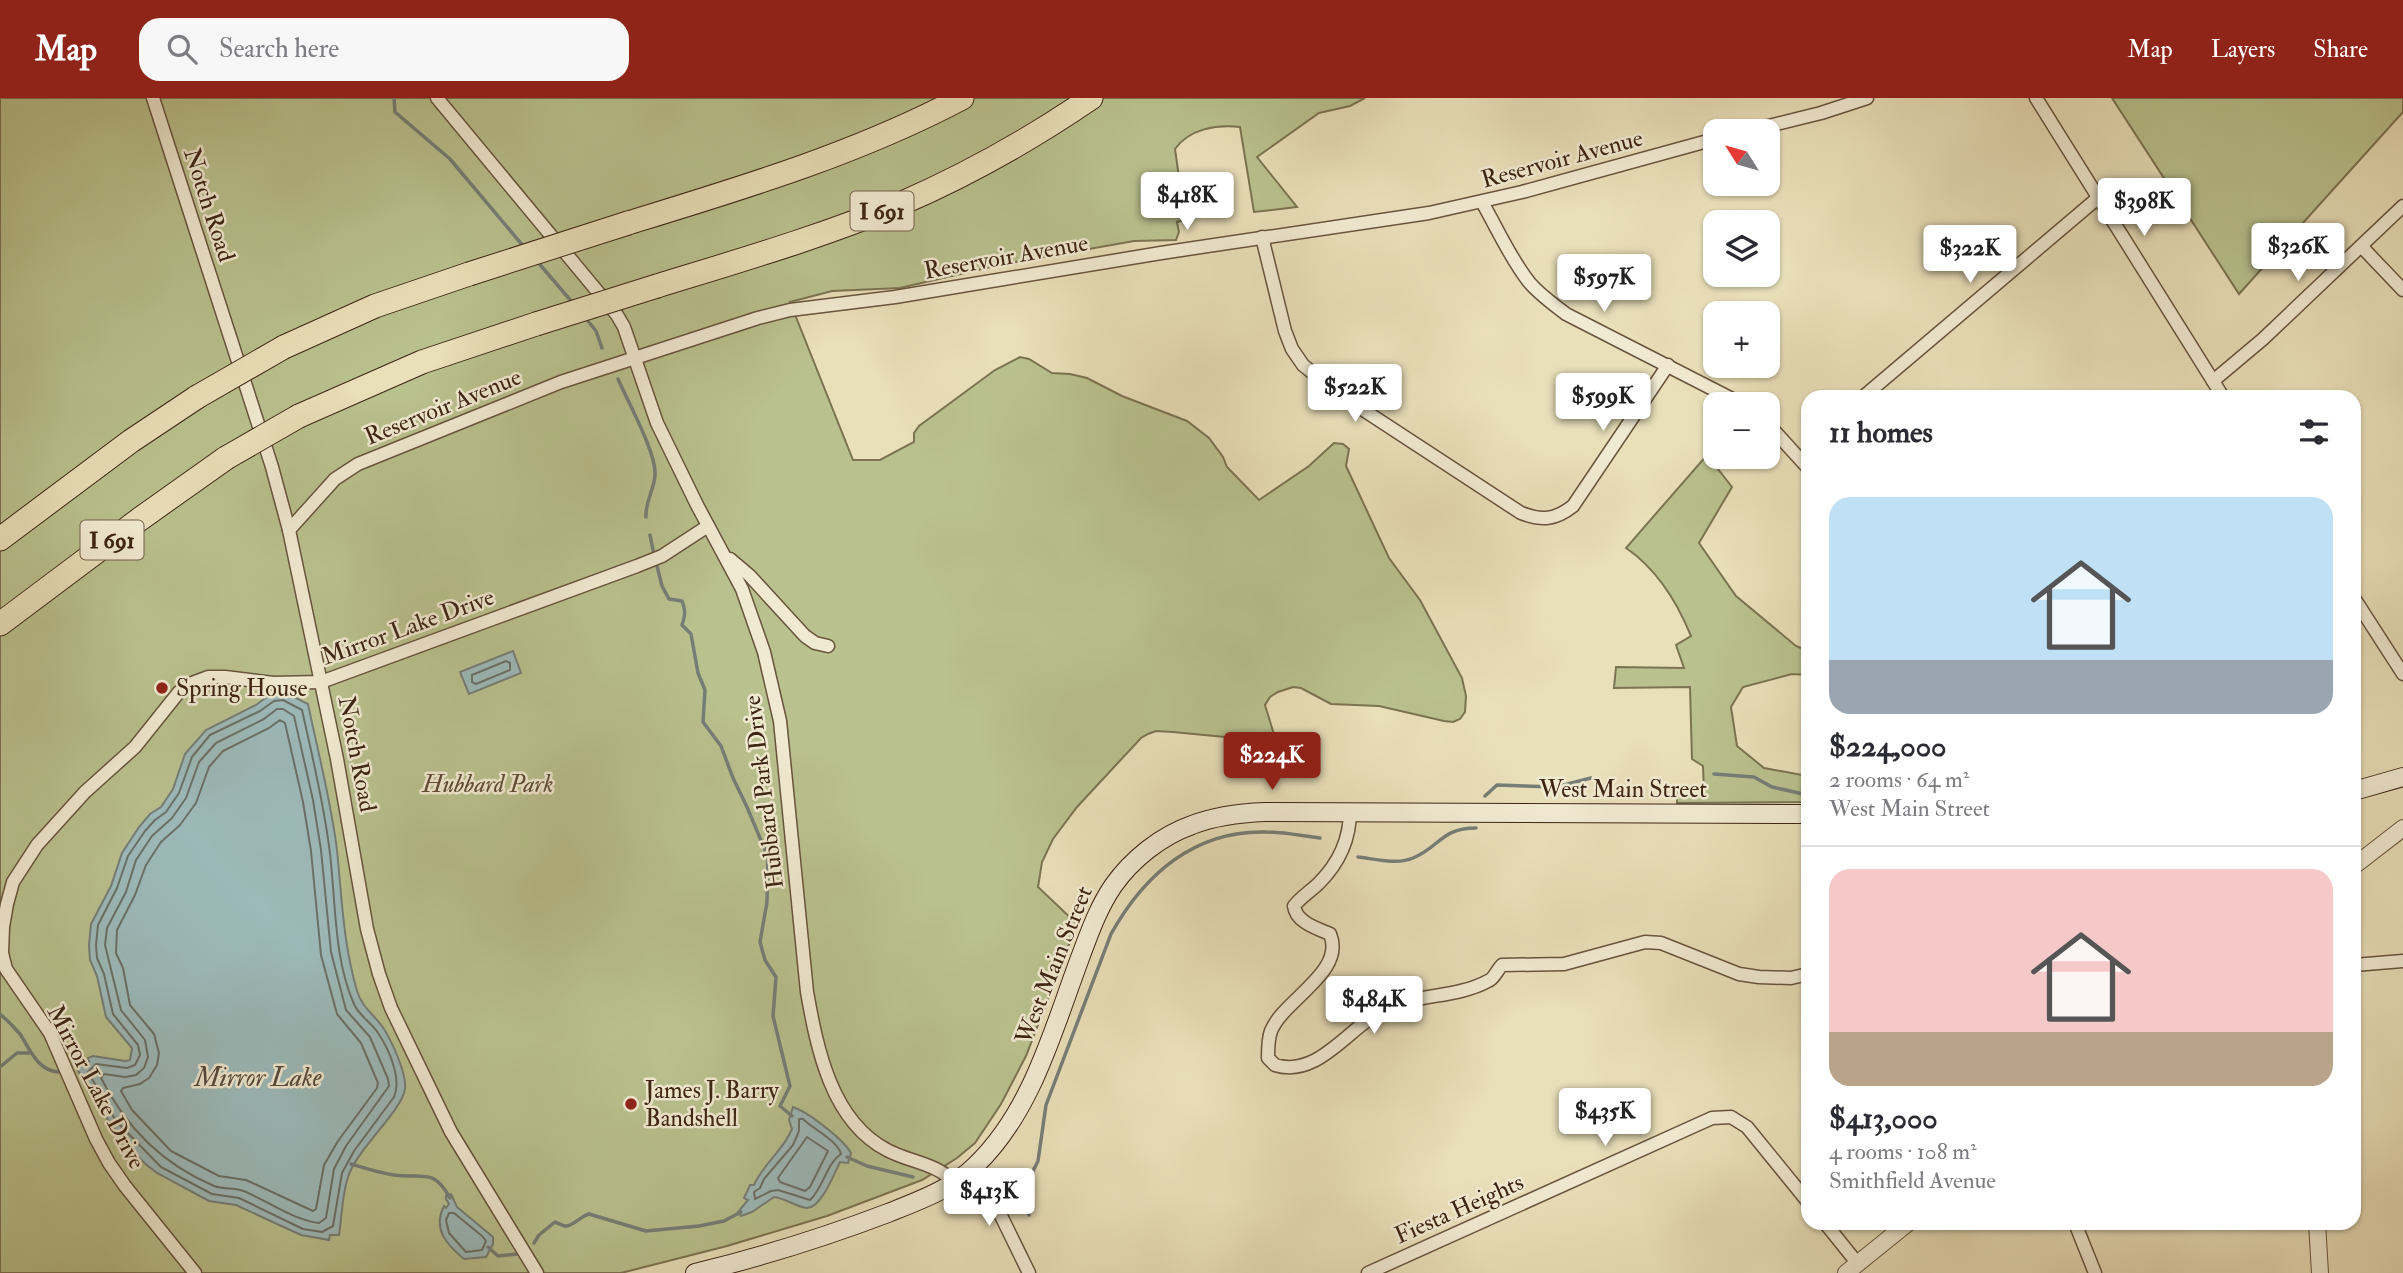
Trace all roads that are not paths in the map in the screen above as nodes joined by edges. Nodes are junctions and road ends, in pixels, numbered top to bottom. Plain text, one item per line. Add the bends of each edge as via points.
1 (153, 98) edge
2 (437, 98) edge
3 (962, 98) edge
4 (1091, 98) edge
5 (1867, 98) edge
6 (2036, 98) edge
7 (1780, 123) edge
8 (1703, 142) edge
9 (2099, 197) junction
10 (1482, 202) junction
11 (2403, 206) edge
12 (1262, 237) junction
13 (2361, 246) junction
14 (2403, 290) edge
15 (636, 358) junction
16 (1668, 365) junction
17 (2213, 381) junction
18 (1871, 390) edge
19 (2219, 390) edge
20 (1719, 392) edge
21 (1780, 436) edge
22 (1801, 449) edge
23 (1796, 453) junction
24 (1801, 459) edge
25 (708, 526) junction
26 (289, 530) junction
27 (0, 539) edge
28 (723, 554) junction
29 (2361, 609) edge
30 (0, 624) edge
31 (828, 646) dead end
32 (2403, 674) edge
33 (321, 682) junction
34 (2403, 777) edge
35 (2361, 789) edge
36 (1350, 811) junction
37 (1801, 814) edge
38 (2403, 828) edge
39 (2361, 861) edge
40 (2403, 961) edge
41 (2361, 964) edge
42 (1801, 976) edge
43 (974, 1168) junction
44 (954, 1182) junction
45 (1801, 1193) edge
46 (1829, 1230) edge
47 (1899, 1230) edge
48 (2078, 1230) edge
49 (2317, 1230) edge
50 (1852, 1268) edge
51 (195, 1273) edge
52 (537, 1273) edge
53 (695, 1273) edge
54 (1029, 1273) edge
55 (1368, 1273) edge
56 (2095, 1273) edge
57 (2320, 1273) edge

1 - 26 street, Notch Road
2 - 15 street via 617,315
3 - 27 highway, I 691, bridge via 813,164 469,274 365,310 284,347 131,441
4 - 30 highway, I 691, bridge via 995,158 901,203 802,240 403,369 299,416 226,458
5 - 7 street
6 - 9 street
8 - 10 street, Reservoir Avenue
9 - 17 street
9 - 18 street
10 - 12 street, Reservoir Avenue
10 - 16 street via 1518,266 1547,299 1566,314
11 - 13 street
12 - 15 street, Reservoir Avenue via 895,298 790,310
12 - 16 street via 1285,331 1303,365 1336,392 1535,518 1549,519 1573,506
13 - 14 street
13 - 17 street
15 - 25 street, Hubbard Park Drive via 648,401
15 - 26 street, Reservoir Avenue via 497,406 358,464 335,479
16 - 20 street
17 - 19 street
21 - 23 street
22 - 23 street
23 - 24 street
25 - 28 street, Hubbard Park Drive
25 - 33 street, Mirror Lake Drive via 662,556
26 - 33 street, Notch Road
28 - 31 street via 750,576 805,636
28 - 44 street, Hubbard Park Drive via 753,618 778,709 807,992 828,1078 864,1133 886,1150 940,1171
29 - 32 street
33 - 51 street, Mirror Lake Drive via 216,677 179,692 135,747 85,792 37,845 13,882 7,904 2,953 11,980 50,1034 109,1163
33 - 52 street, Notch Road via 366,929 391,1008 466,1158
34 - 35 main road
36 - 37 main road, West Main Street
36 - 42 street via 1350,830 1338,860 1294,906 1301,920 1330,934 1333,957 1276,1022 1268,1047 1268,1058 1275,1065 1295,1068 1316,1060 1380,1012 1398,1003 1491,981 1502,965 1564,964 1644,942 1661,943 1739,974
36 - 43 main road, West Main Street via 1265,811 1215,818 1168,836 1130,865 1100,909 1022,1103 997,1143
38 - 39 street
40 - 41 street
43 - 44 main road, West Main Street
43 - 54 street
44 - 53 main road, West Main Street via 843,1230
45 - 55 street, Fiesta Heights via 1747,1126 1722,1116
46 - 50 street
47 - 50 street
48 - 56 street
49 - 57 street

